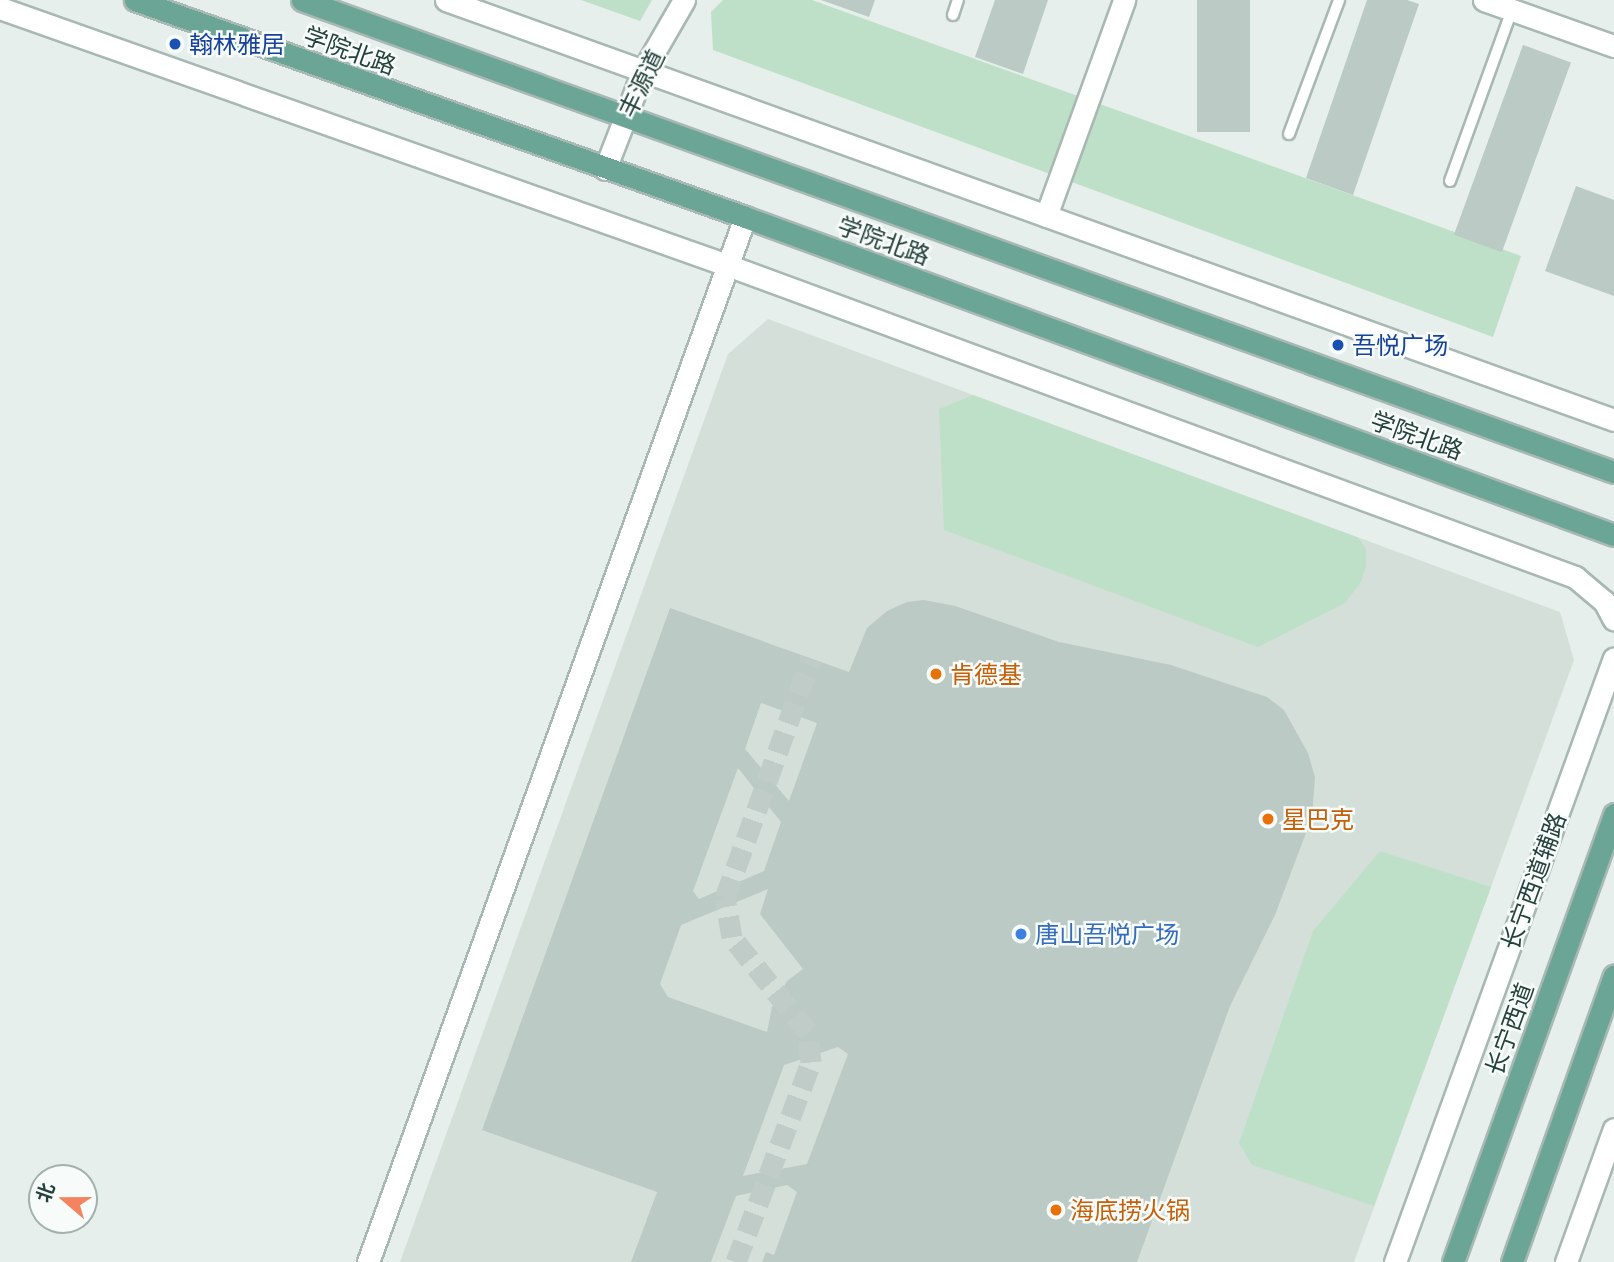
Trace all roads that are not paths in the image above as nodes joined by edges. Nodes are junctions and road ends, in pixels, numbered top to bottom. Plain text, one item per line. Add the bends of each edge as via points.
1 (135, 0) edge
2 (302, 0) edge
3 (446, 0) edge
4 (684, 0) edge
5 (958, 0) edge
6 (1124, 0) edge
7 (1339, 0) edge
8 (1484, 0) edge
9 (0, 8) edge
10 (1512, 10) junction
11 (953, 15) dead end
12 (1614, 46) edge
13 (643, 71) junction
14 (623, 117) junction
15 (1289, 134) dead end
16 (604, 169) junction
17 (1450, 181) dead end
18 (1046, 216) junction
19 (745, 217) junction
20 (727, 265) junction
21 (1614, 420) edge
22 (1614, 472) edge
23 (1614, 535) edge
24 (1614, 620) edge
25 (1614, 658) edge
26 (1614, 814) edge
27 (1614, 976) edge
28 (1614, 1129) edge
29 (368, 1262) edge
30 (1395, 1262) edge
31 (1453, 1262) edge
32 (1512, 1262) edge
33 (1566, 1262) edge

1 - 16 main road, 学院北路
2 - 14 main road, 学院北路
3 - 13 street
4 - 13 street, 丰源道
5 - 11 lane
6 - 18 street
7 - 15 lane
8 - 10 street
9 - 20 street
10 - 12 street
10 - 17 lane
13 - 14 street, 丰源道
13 - 18 street
14 - 16 street, 丰源道
14 - 22 main road, 学院北路
16 - 19 main road, 学院北路
18 - 21 street
19 - 20 street
19 - 23 main road, 学院北路
20 - 24 street via 1575,577 1604,601
20 - 29 street
25 - 30 street, 长宁西道辅路
26 - 31 main road, 长宁西道
27 - 32 main road
28 - 33 street

